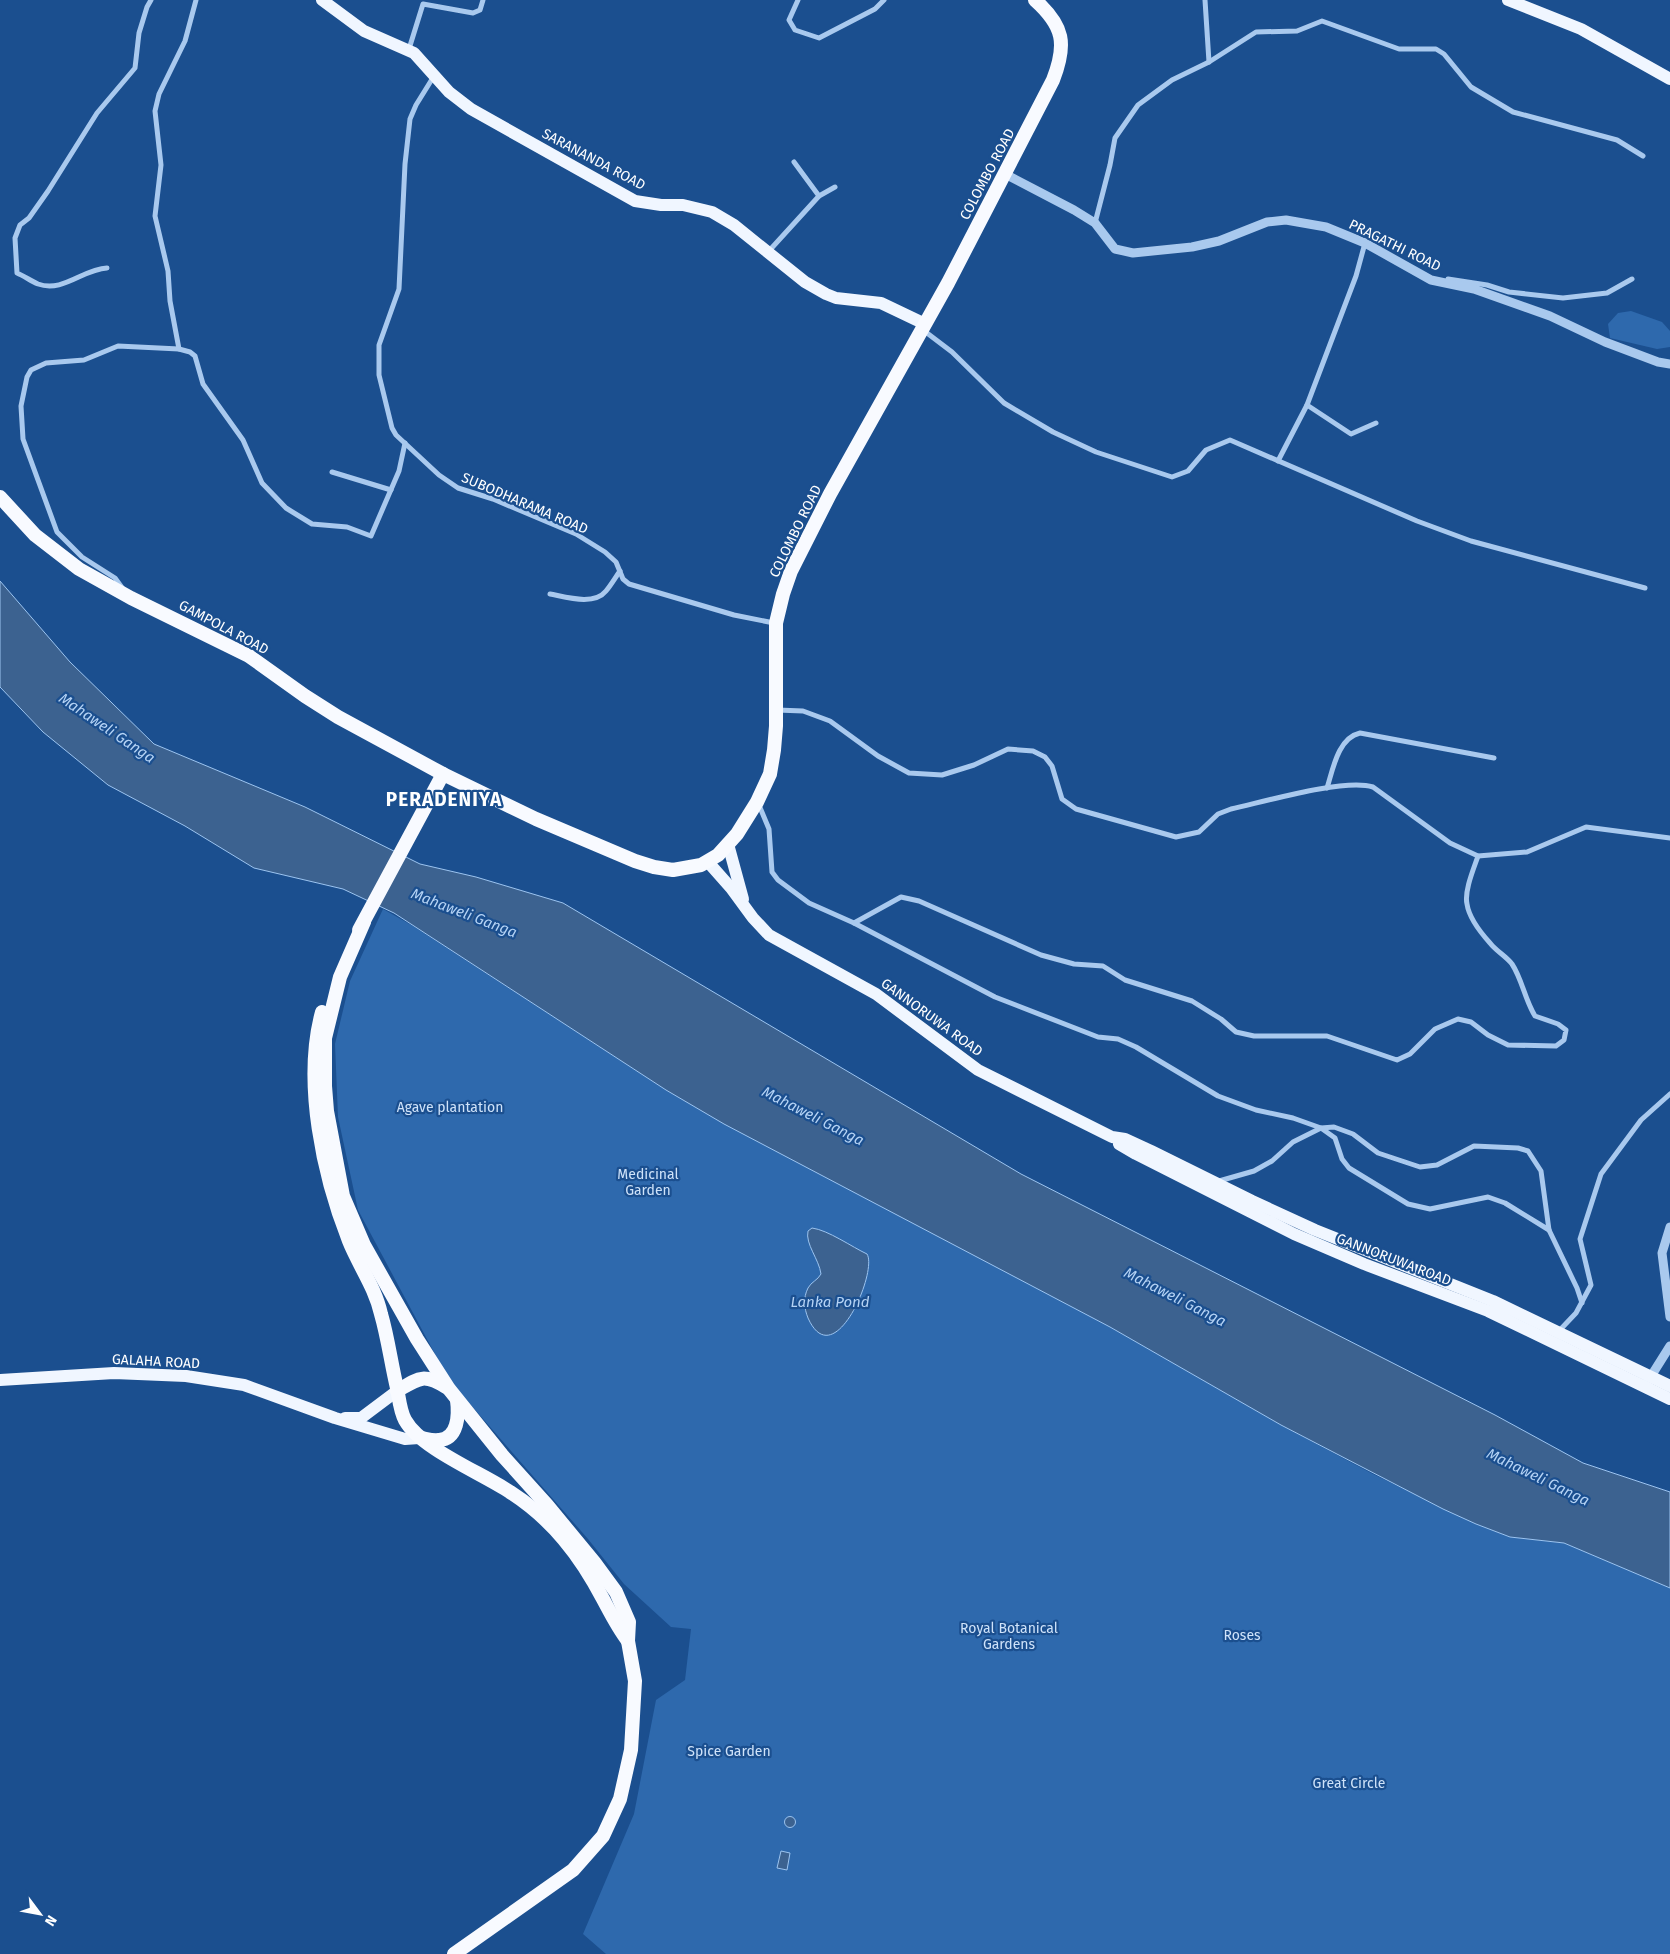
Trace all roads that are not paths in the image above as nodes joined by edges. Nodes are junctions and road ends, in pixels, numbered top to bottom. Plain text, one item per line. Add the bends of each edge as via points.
1 (151, 0) edge
2 (196, 0) edge
3 (322, 0) edge
4 (482, 0) edge
5 (798, 0) edge
6 (884, 0) edge
7 (1035, 0) edge
8 (1205, 0) edge
9 (1508, 0) edge
10 (409, 50) junction
11 (1209, 62) junction
12 (434, 76) junction
13 (1670, 79) edge
14 (1644, 156) dead end
15 (794, 162) dead end
16 (1005, 174) junction
17 (835, 187) dead end
18 (819, 196) junction
19 (1095, 223) junction
20 (1365, 243) junction
21 (768, 252) junction
22 (106, 268) dead end
23 (1423, 275) junction
24 (1632, 279) dead end
25 (924, 326) junction
26 (179, 348) junction
27 (1670, 364) edge
28 (1307, 404) junction
29 (1376, 423) dead end
30 (405, 443) junction
31 (1278, 461) junction
32 (332, 472) dead end
33 (391, 490) junction
34 (0, 497) edge
35 (620, 572) junction
36 (1645, 588) dead end
37 (550, 594) dead end
38 (131, 598) junction
39 (776, 623) junction
40 (776, 710) junction
41 (1494, 758) dead end
42 (443, 774) junction
43 (1327, 788) junction
44 (757, 802) junction
45 (1670, 838) edge
46 (728, 844) junction
47 (1478, 856) junction
48 (708, 862) junction
49 (745, 906) junction
50 (364, 922) junction
51 (854, 923) junction
52 (1670, 1094) edge
53 (1321, 1128) junction
54 (1112, 1137) junction
55 (1214, 1182) junction
56 (1670, 1227) edge
57 (1549, 1230) junction
58 (1451, 1291) junction
59 (1582, 1303) junction
60 (1670, 1317) edge
61 (1557, 1332) junction
62 (1670, 1346) edge
63 (0, 1380) edge
64 (1647, 1382) junction
65 (1670, 1386) edge
66 (398, 1391) junction
67 (453, 1395) junction
68 (1670, 1399) edge
69 (335, 1418) junction
70 (419, 1438) junction
71 (628, 1641) junction
72 (454, 1954) edge

1 - 22 street via 139,33 135,68 97,113 48,191 20,225 15,238 17,273 40,285 62,285 96,269
2 - 26 street via 185,41 159,94 155,111 161,165 155,216 168,271
3 - 10 main road, SARANANDA ROAD via 364,31
4 - 10 street via 480,10 473,13 423,4
5 - 6 street via 789,20 794,30 819,38 875,9
7 - 16 highway, COLOMBO ROAD via 1056,25 1061,55 1053,80
8 - 11 street
9 - 13 main road via 1581,28
10 - 12 main road, SARANANDA ROAD
11 - 14 street via 1256,32 1297,30 1322,21 1399,49 1436,49 1471,87 1513,112 1617,140
11 - 19 street via 1172,80 1138,105 1115,138
12 - 21 main road, SARANANDA ROAD via 471,109 616,191 644,203 683,204 712,212
12 - 30 street, SUBODHARAMA ROAD via 410,119 399,289 379,345 378,375 392,428
15 - 18 street
16 - 19 street, PRAGATHI ROAD
16 - 25 highway, COLOMBO ROAD
17 - 18 street
18 - 21 street
19 - 20 street, PRAGATHI ROAD via 1115,249 1133,253 1192,247 1219,241 1267,222 1286,220 1326,227
20 - 23 street, PRAGATHI ROAD
20 - 28 street via 1356,276
21 - 25 main road, SARANANDA ROAD via 805,282 826,294 836,298 874,301
23 - 24 street via 1487,285 1509,292 1563,298 1607,293
23 - 27 street, PRAGATHI ROAD via 1430,280 1474,289 1550,316 1606,342
25 - 31 street via 1004,403 1053,432 1096,452 1172,477 1188,471 1206,450 1230,440
25 - 39 highway, COLOMBO ROAD via 799,553
26 - 33 street via 195,356 203,384 242,440 262,483 286,508 312,524 346,526 371,536
26 - 38 street via 118,346 84,360 46,363 31,370 21,406 23,439 57,532 82,557 115,578
28 - 29 street via 1351,434
28 - 31 street
30 - 33 street
30 - 35 street, SUBODHARAMA ROAD via 458,488 576,534 605,552 616,562
31 - 36 street via 1416,521 1471,541
32 - 33 street
34 - 38 highway, GAMPOLA ROAD via 50,548 79,569
35 - 37 street via 605,593 597,598 578,599
35 - 39 street, SUBODHARAMA ROAD via 628,584 734,615
38 - 42 highway, GAMPOLA ROAD via 249,656 338,717
39 - 40 highway, COLOMBO ROAD
40 - 43 street via 803,711 830,720 878,756 910,772 942,774 974,765 1008,748 1033,751 1045,757 1052,766 1062,799 1076,809 1176,837 1199,832 1218,814 1231,809
40 - 44 highway, COLOMBO ROAD via 772,762
41 - 43 street via 1360,733 1345,741
42 - 48 highway, COLOMBO ROAD via 536,819 635,861 673,870
42 - 50 highway
43 - 47 street via 1364,784 1373,787 1450,843
44 - 46 highway, COLOMBO ROAD
44 - 51 street via 768,829 772,872 778,880 809,903
45 - 47 street via 1586,827 1527,852
46 - 48 highway, COLOMBO ROAD
46 - 49 main road, GANNORUWA ROAD
47 - 51 street via 1466,903 1490,944 1515,970 1535,1016 1566,1030 1564,1040 1556,1046 1508,1045 1488,1036 1471,1022 1458,1019 1435,1029 1410,1054 1397,1060 1327,1036 1254,1036 1236,1032 1192,1001 1125,980 1103,966 1074,964 1041,955 919,901 900,897
48 - 49 main road, GANNORUWA ROAD
49 - 54 main road, GANNORUWA ROAD via 769,935 876,994 978,1070
50 - 66 highway via 332,975 316,1034 315,1088 327,1174 350,1244 377,1300
50 - 67 highway via 340,977 325,1038 325,1086 335,1157 352,1222 417,1340
51 - 53 street via 995,997 1098,1037 1118,1039 1136,1047 1218,1096
52 - 59 street via 1641,1120 1601,1174 1580,1239 1591,1285
53 - 55 street via 1292,1142 1254,1171
53 - 57 street via 1335,1138 1342,1159 1349,1168 1408,1204 1430,1209 1488,1197 1505,1202
53 - 57 street via 1334,1127 1353,1134 1378,1153 1420,1167 1437,1165 1474,1146 1528,1151 1541,1171
54 - 55 main road, GANNORUWA ROAD via 1152,1151
54 - 58 main road, GANNORUWA ROAD via 1136,1154 1294,1234 1364,1264
55 - 58 main road, GANNORUWA ROAD
56 - 60 street via 1662,1253
57 - 59 street
58 - 61 main road, GANNORUWA ROAD via 1518,1312
58 - 64 main road, GANNORUWA ROAD via 1488,1311
59 - 61 street
61 - 64 main road, GANNORUWA ROAD
62 - 64 street
63 - 69 main road, GALAHA ROAD via 114,1373 186,1376 244,1385
64 - 65 main road, GANNORUWA ROAD
64 - 68 main road, GANNORUWA ROAD
66 - 67 highway via 420,1378 432,1379
66 - 69 main road, GALAHA ROAD via 361,1418
66 - 70 highway via 405,1420
67 - 70 highway via 458,1410 457,1426 449,1436 440,1440
67 - 71 highway via 548,1505 616,1592 629,1622
69 - 70 main road, GALAHA ROAD via 406,1439
70 - 71 highway via 538,1512 572,1548
71 - 72 highway via 636,1681 631,1750 620,1799 607,1828 573,1870

